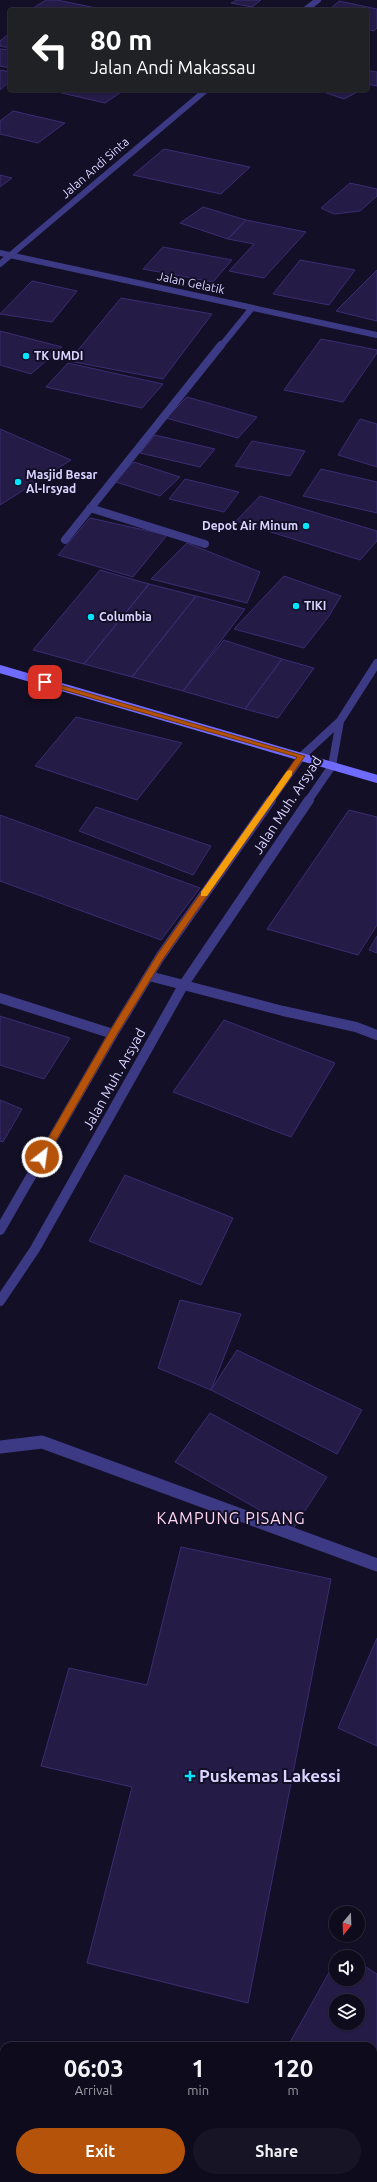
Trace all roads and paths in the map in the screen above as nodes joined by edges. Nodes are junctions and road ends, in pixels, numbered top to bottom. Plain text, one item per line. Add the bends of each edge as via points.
1 (318, 0) edge
2 (308, 8) edge
3 (204, 92) edge
4 (0, 253) edge
5 (10, 255) junction
6 (0, 264) edge
7 (252, 308) junction
8 (377, 335) edge
9 (90, 508) junction
10 (65, 540) dead end
11 (205, 544) dead end
12 (377, 663) edge
13 (0, 669) edge
14 (340, 721) junction
15 (302, 756) junction
16 (332, 766) junction
17 (377, 779) edge
18 (149, 976) junction
19 (184, 984) junction
20 (0, 998) edge
21 (113, 1034) junction
22 (377, 1035) edge
23 (0, 1230) edge
24 (0, 1301) edge
25 (0, 1446) edge
26 (377, 1565) edge

1 - 2 street
3 - 5 street, Jalan Andi Sinta
4 - 5 street, Jalan Gelatik
5 - 6 street, Jalan Andi Sinta
5 - 7 street, Jalan Gelatik
7 - 8 street, Jalan Gelatik
7 - 9 street
9 - 10 street
9 - 11 street
12 - 14 street
13 - 15 street
14 - 15 street, Jalan Muh. Arsyad
14 - 16 street, Jalan Muh. Arsyad
15 - 16 street
15 - 18 street, Jalan Muh. Arsyad via 191,912
16 - 17 street
16 - 19 street, Jalan Muh. Arsyad
18 - 19 street
18 - 21 street, Jalan Muh. Arsyad
19 - 22 street
19 - 24 street, Jalan Muh. Arsyad via 35,1249
20 - 21 street
21 - 23 street, Jalan Muh. Arsyad
25 - 26 street via 42,1442

